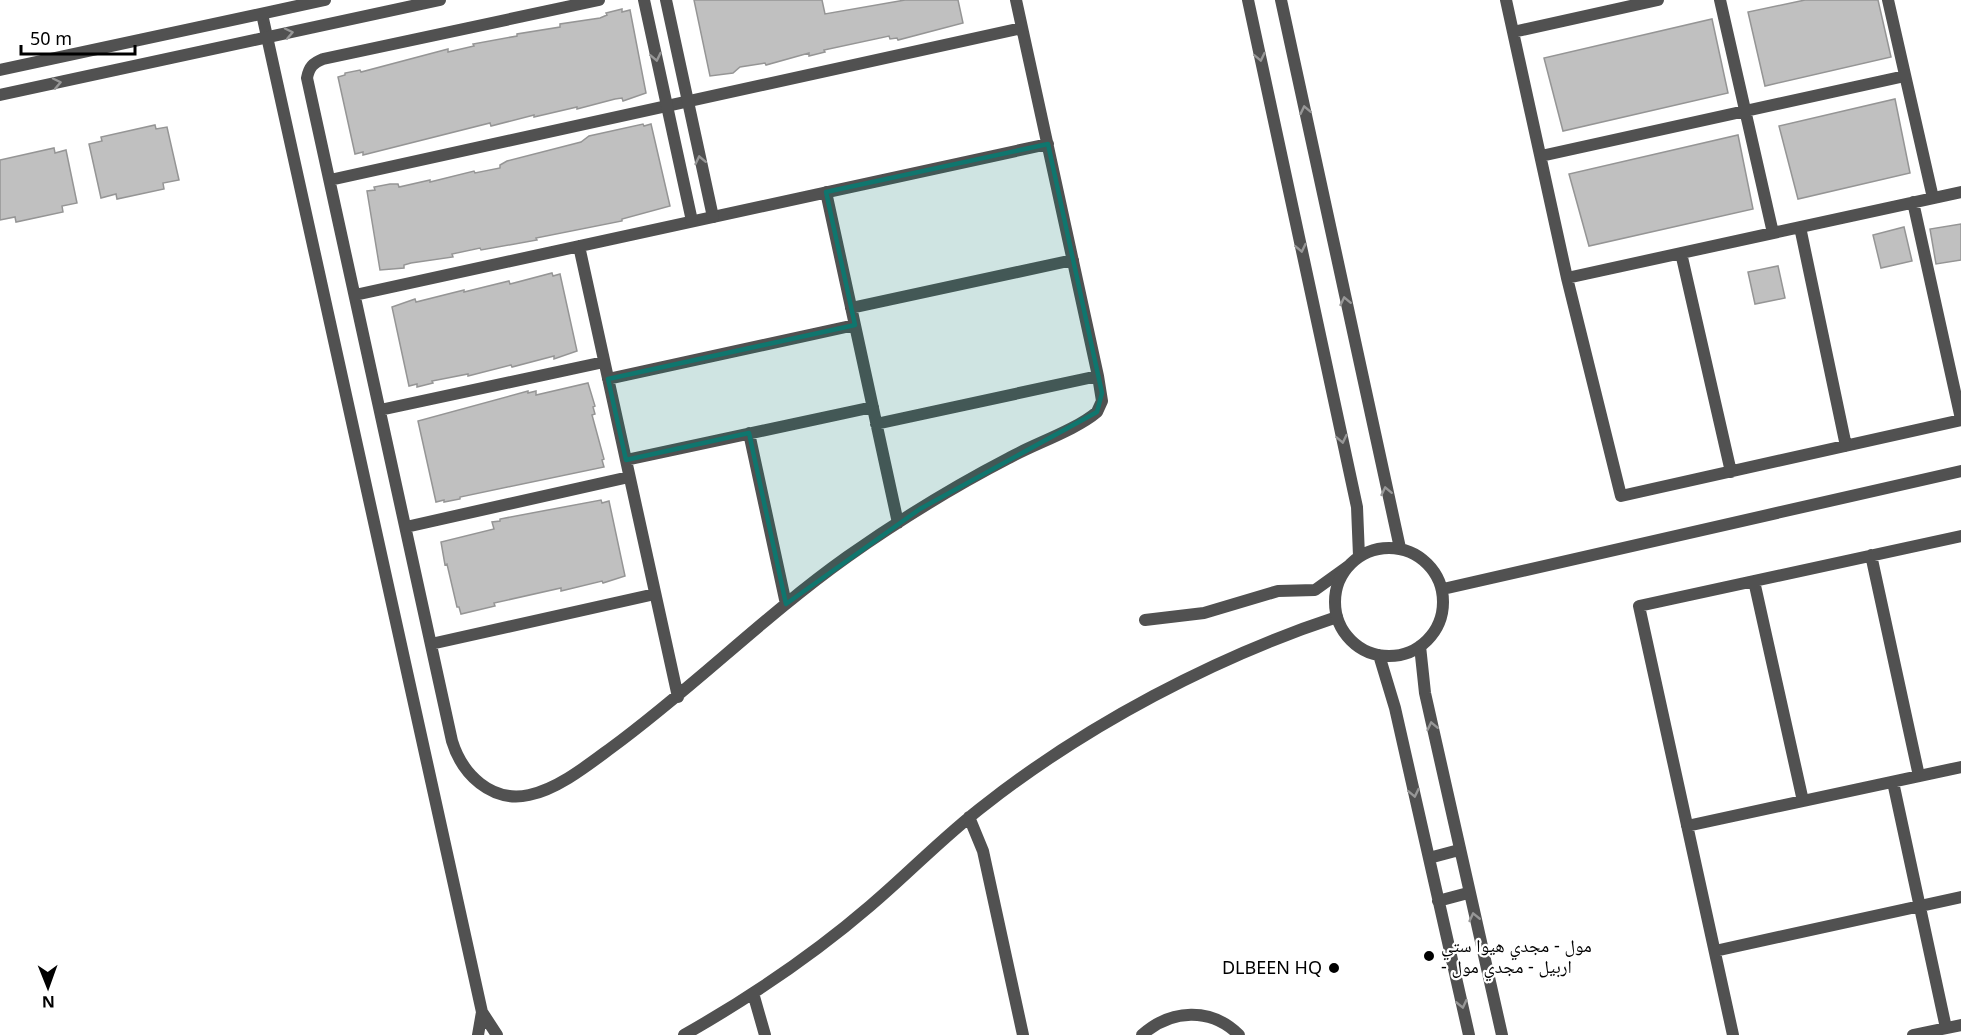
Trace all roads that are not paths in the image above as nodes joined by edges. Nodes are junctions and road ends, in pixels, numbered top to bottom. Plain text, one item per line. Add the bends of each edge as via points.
1 (326, 0) edge
2 (440, 0) edge
3 (599, 0) edge
4 (644, 0) edge
5 (666, 0) edge
6 (1016, 0) edge
7 (1248, 0) edge
8 (1281, 0) edge
9 (1506, 0) edge
10 (1658, 0) edge
11 (1720, 0) edge
12 (1888, 0) edge
13 (1629, 3) edge
14 (262, 14) junction
15 (1022, 28) junction
16 (1513, 32) junction
17 (267, 38) junction
18 (0, 70) edge
19 (1905, 76) junction
20 (0, 95) edge
21 (688, 101) junction
22 (667, 106) junction
23 (1745, 111) junction
24 (1048, 144) junction
25 (1540, 156) junction
26 (330, 180) junction
27 (825, 192) junction
28 (1961, 192) edge
29 (1933, 198) junction
30 (1913, 202) junction
31 (713, 217) junction
32 (692, 222) junction
33 (1800, 227) junction
34 (1773, 233) junction
35 (579, 246) junction
36 (1682, 253) junction
37 (1073, 260) junction
38 (1567, 278) junction
39 (355, 295) junction
40 (851, 308) junction
41 (855, 325) junction
42 (604, 362) junction
43 (1098, 376) junction
44 (608, 379) junction
45 (873, 407) junction
46 (380, 410) junction
47 (1961, 420) edge
48 (876, 424) junction
49 (749, 433) junction
50 (1846, 446) junction
51 (626, 460) junction
52 (1961, 471) edge
53 (1731, 472) junction
54 (629, 477) junction
55 (898, 523) junction
56 (406, 527) junction
57 (1961, 536) edge
58 (1400, 548) junction
59 (1871, 555) junction
60 (1359, 556) junction
61 (1347, 567) junction
62 (1754, 581) junction
63 (1443, 589) junction
64 (655, 594) junction
65 (786, 604) junction
66 (1337, 617) junction
67 (1144, 620) dead end
68 (431, 644) junction
69 (1419, 646) junction
70 (1379, 655) junction
71 (678, 697) junction
72 (1961, 767) edge
73 (1919, 776) junction
74 (1893, 782) junction
75 (1803, 801) junction
76 (969, 817) junction
77 (1687, 826) junction
78 (1459, 850) junction
79 (1429, 858) junction
80 (1468, 893) junction
81 (1961, 897) edge
82 (1438, 901) junction
83 (1920, 906) junction
84 (1715, 951) junction
85 (753, 993) junction
86 (482, 1012) junction
87 (1961, 1025) edge
88 (1946, 1028) junction
89 (478, 1035) edge
90 (497, 1035) edge
91 (684, 1035) edge
92 (765, 1035) edge
93 (1023, 1035) edge
94 (1142, 1035) edge
95 (1239, 1035) edge
96 (1469, 1035) edge
97 (1502, 1035) edge
98 (1733, 1035) edge
99 (1913, 1035) edge

1 - 14 street
17 -> 2 street
3 - 26 street via 314,62 307,78
4 -> 22 street
5 - 21 street
6 - 15 street
7 -> 60 street via 1357,507
58 -> 8 street
9 - 16 street
10 - 13 street
11 - 23 street
12 - 19 street
13 - 16 street
14 - 17 street
14 - 18 street
15 - 21 street
15 - 24 street
16 - 25 street
20 -> 17 street
17 - 86 street
19 - 23 street
19 - 29 street
21 - 22 street
31 -> 21 street
22 - 26 street
22 - 32 street
23 - 25 street
23 - 34 street
24 - 27 street
24 - 37 street
25 - 38 street
26 - 39 street
27 - 31 street
27 - 40 street
28 - 29 street
29 - 30 street
30 - 33 street
30 - 47 street
31 - 32 street
32 - 35 street
33 - 34 street
33 - 50 street
34 - 36 street
35 - 39 street
35 - 42 street
36 - 38 street
36 - 53 street
37 - 40 street
37 - 43 street
38 - 53 street via 1621,496
39 - 46 street
40 - 41 street
41 - 44 street
41 - 45 street
42 - 44 street
42 - 46 street
43 - 48 street
43 - 55 street via 1102,401 1092,417 1008,458
44 - 51 street
45 - 48 street
45 - 49 street
46 - 56 street
47 - 50 street
48 - 55 street
49 - 51 street
49 - 65 street
50 - 53 street
51 - 54 street
52 - 63 street
54 - 56 street
54 - 64 street
55 - 65 street
56 - 68 street
57 - 59 street
58 - 60 street via 1371,550
58 - 63 street via 1429,564
59 - 62 street
59 - 73 street
60 - 61 street
61 - 66 street via 1338,581
61 - 67 street via 1315,590 1278,591 1204,613
62 - 75 street
62 - 77 street via 1639,606
63 - 69 street via 1438,627
64 - 68 street
64 - 71 street
65 - 71 street
66 - 70 street via 1354,643
66 - 76 street via 1240,654 1161,694 1075,743
68 - 71 street via 452,741 462,766 485,788 506,795 530,795 565,778
69 - 70 street via 1397,656
78 -> 69 street via 1425,693
70 -> 79 street
72 - 73 street
73 - 74 street
74 - 75 street
74 - 83 street
75 - 77 street
76 - 85 street via 869,908
76 - 93 street via 983,851
77 - 84 street
78 - 79 street
78 - 80 street
79 - 82 street
80 - 82 street
97 -> 80 street
81 - 83 street
82 -> 96 street
83 - 84 street
83 - 88 street
84 - 98 street
85 - 91 street
85 - 92 street
86 - 89 street
86 - 90 street
87 - 88 street
88 - 99 street
94 - 95 street via 1151,1027 1185,1013 1222,1021

